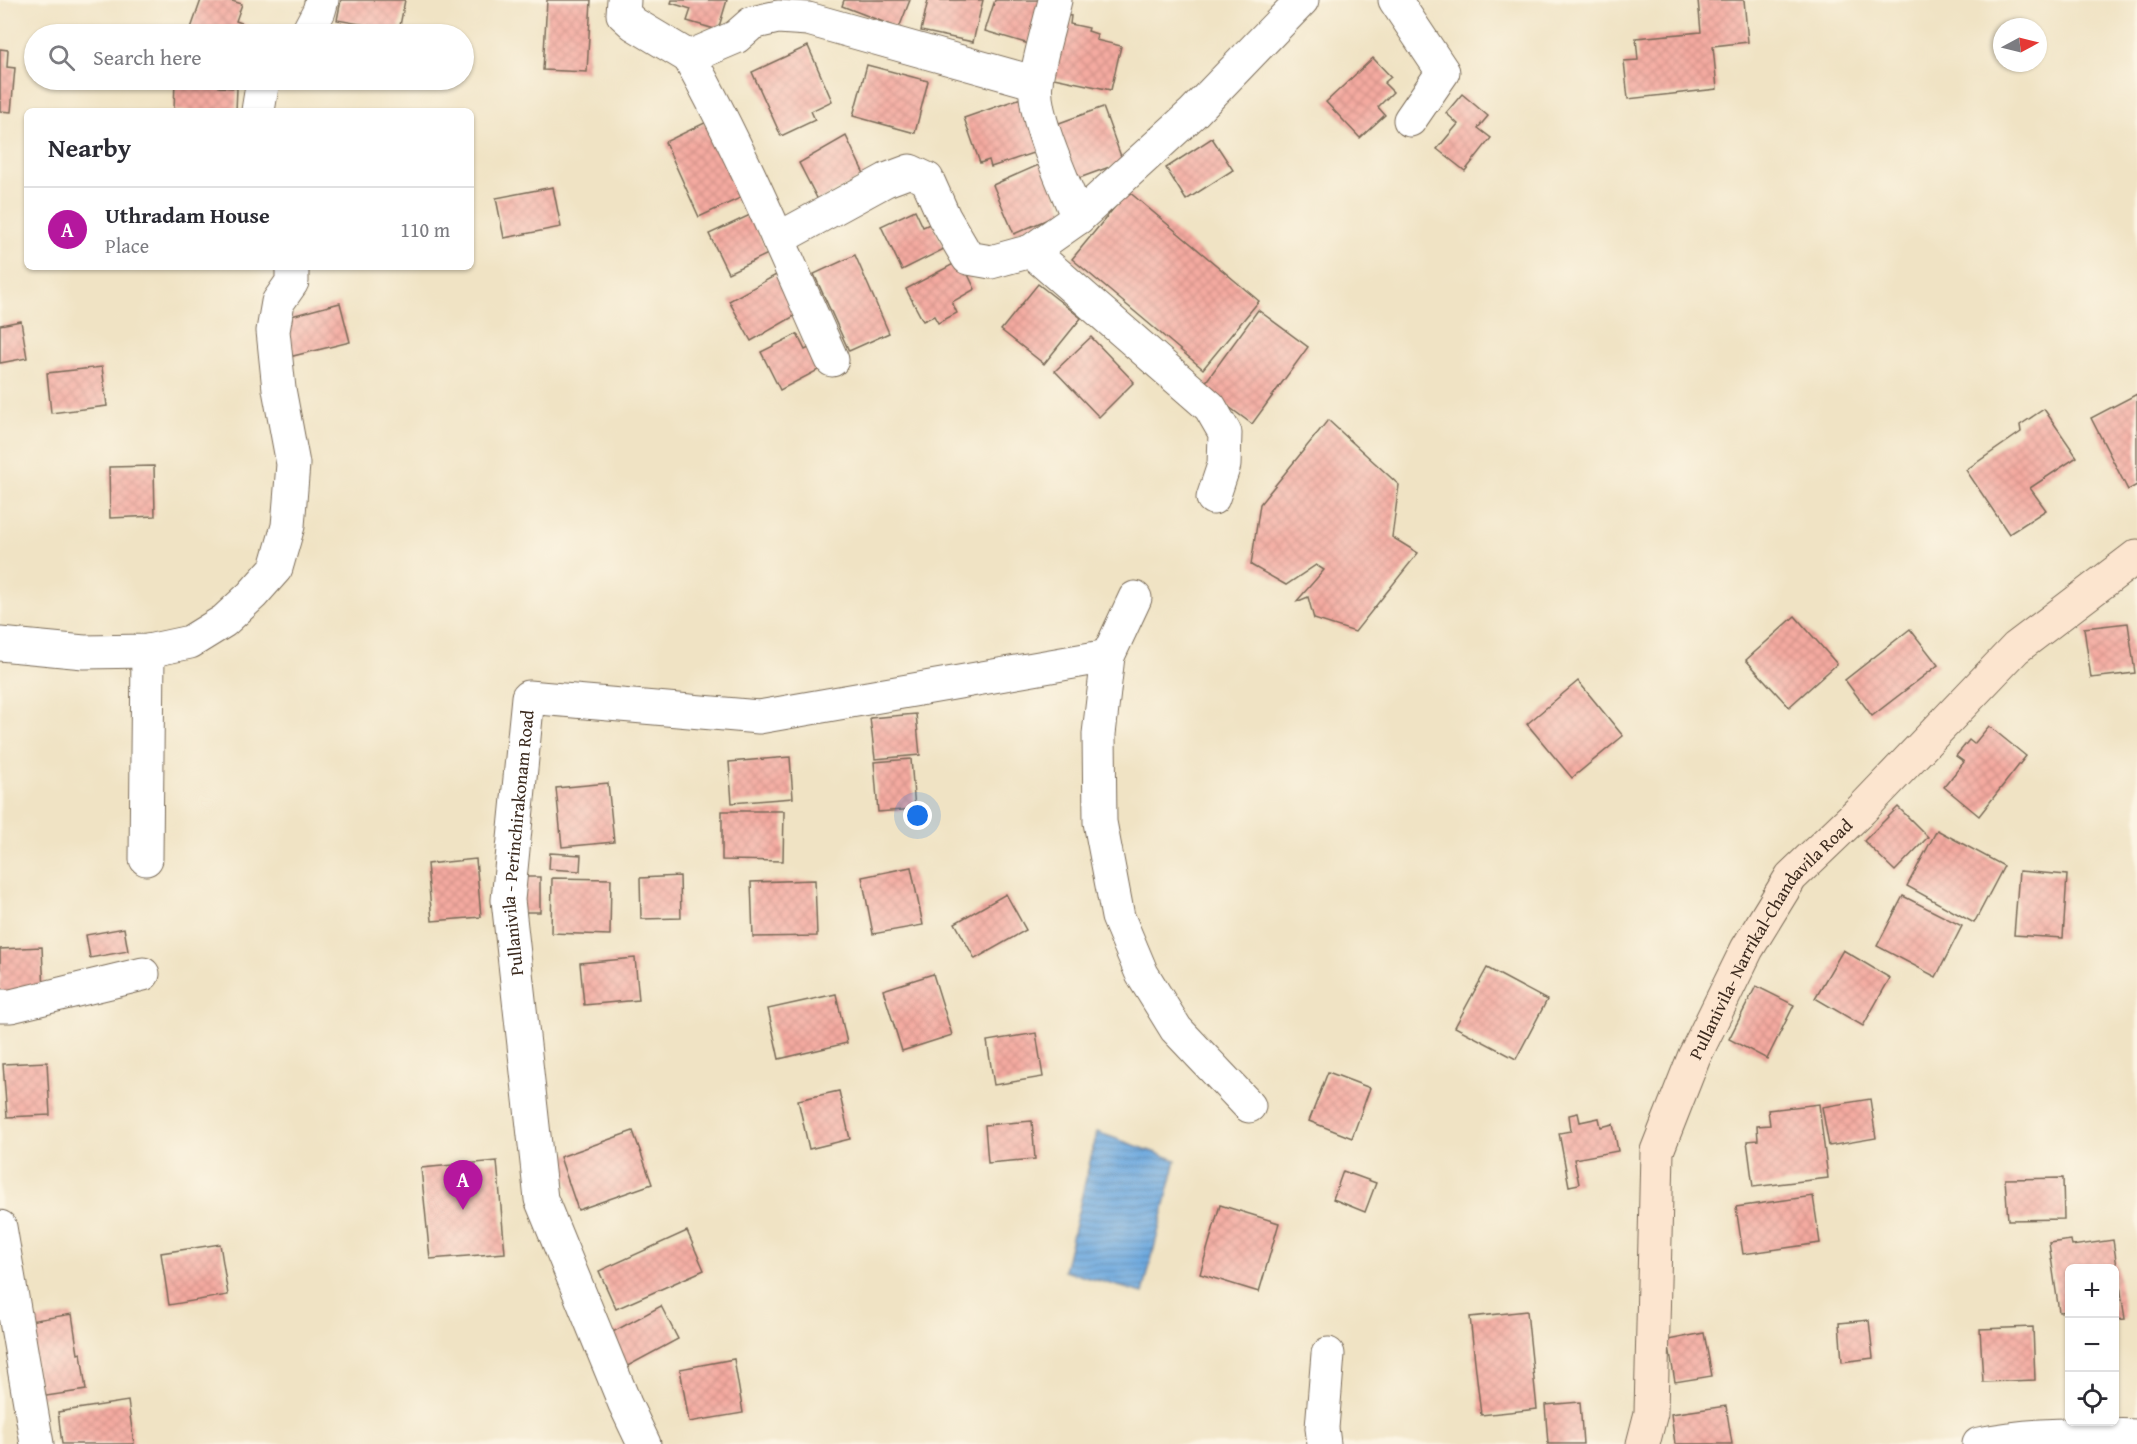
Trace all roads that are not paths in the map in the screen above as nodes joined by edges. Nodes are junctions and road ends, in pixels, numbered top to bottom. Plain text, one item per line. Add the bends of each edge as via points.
1 (322, 0) edge
2 (624, 0) edge
3 (1055, 0) edge
4 (1302, 0) edge
5 (1395, 0) edge
6 (825, 11) edge
7 (312, 24) edge
8 (689, 57) junction
9 (1036, 82) junction
10 (261, 90) edge
11 (258, 108) edge
12 (1410, 120) dead end
13 (1078, 218) junction
14 (778, 239) junction
15 (1031, 251) junction
16 (292, 270) edge
17 (832, 360) dead end
18 (1213, 498) dead end
19 (2137, 556) edge
20 (1135, 598) dead end
21 (0, 644) edge
22 (148, 651) junction
23 (1108, 656) junction
24 (146, 860) dead end
25 (143, 974) dead end
26 (0, 1006) edge
27 (1249, 1106) dead end
28 (0, 1227) edge
29 (1328, 1354) dead end
30 (2137, 1436) edge
31 (2080, 1439) edge
32 (37, 1444) edge
33 (644, 1444) edge
34 (1323, 1444) edge
35 (1642, 1444) edge
36 (1979, 1444) edge

1 - 7 street
2 - 8 street via 623,14 634,24
3 - 9 street
4 - 13 street via 1193,113
5 - 12 street via 1443,72
6 - 8 street via 808,19 778,17 752,23 736,37
6 - 9 street
8 - 14 street
9 - 13 street via 1040,119
10 - 11 street
13 - 15 street
14 - 15 street via 910,171 927,179 968,258 991,262
14 - 17 street
15 - 18 street via 1210,407 1225,433 1224,465
16 - 22 street via 292,282 278,302 273,331 293,464 288,526 276,568 225,621 190,642
19 - 35 street, Pullanivila- Narrikal-Chandavila Road via 2016,648 1862,809 1791,876 1748,949 1694,1057 1657,1151 1651,1413
20 - 23 street
21 - 22 street via 84,652
22 - 24 street
23 - 27 street via 1099,734 1100,822 1118,916 1142,974 1176,1029
23 - 33 street, Pullanivila - Perinchirakonam Road via 759,717 528,697 508,900 541,1199
25 - 26 street
28 - 32 street
29 - 34 street
30 - 31 street
31 - 36 street via 1997,1440

